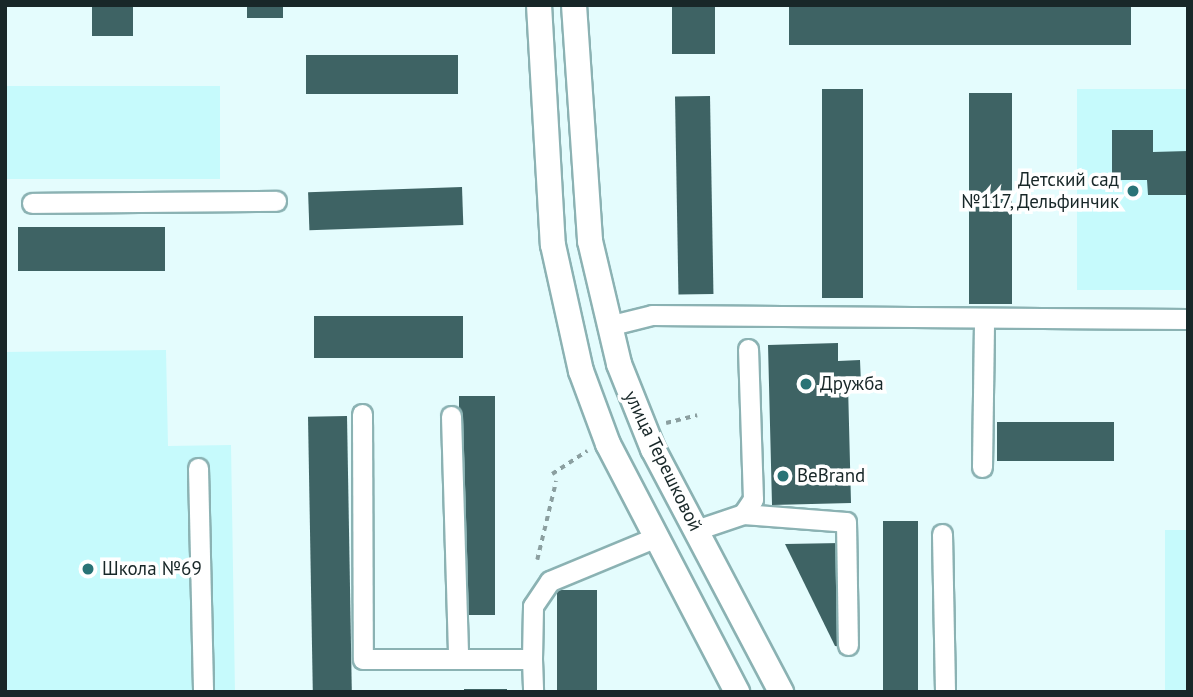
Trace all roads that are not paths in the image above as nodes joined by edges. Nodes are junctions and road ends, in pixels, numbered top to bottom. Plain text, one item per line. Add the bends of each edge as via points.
1 (539, 5) edge
2 (574, 5) edge
3 (276, 201) dead end
4 (33, 203) dead end
5 (1188, 319) edge
6 (984, 321) junction
7 (608, 326) junction
8 (748, 349) dead end
9 (362, 414) dead end
10 (451, 416) dead end
11 (982, 467) dead end
12 (198, 468) dead end
13 (743, 514) junction
14 (696, 530) junction
15 (942, 534) dead end
16 (656, 537) junction
17 (848, 645) dead end
18 (458, 658) junction
19 (532, 659) junction
20 (203, 692) edge
21 (533, 692) edge
22 (737, 692) edge
23 (781, 692) edge
24 (945, 692) edge

1 - 16 main road, улица Терешковой via 559,284 597,418
2 - 7 main road, улица Терешковой via 587,214
3 - 4 lane
5 - 6 lane
6 - 7 lane via 652,316
6 - 11 lane
7 - 14 main road, улица Терешковой via 640,419
8 - 13 lane via 754,499
9 - 18 lane via 363,659
10 - 18 lane
12 - 20 lane
13 - 14 lane
13 - 17 lane via 846,522
14 - 23 main road, улица Терешковой
15 - 24 lane
16 - 19 lane via 550,581 533,606
16 - 22 main road, улица Терешковой
18 - 19 lane
19 - 21 lane

